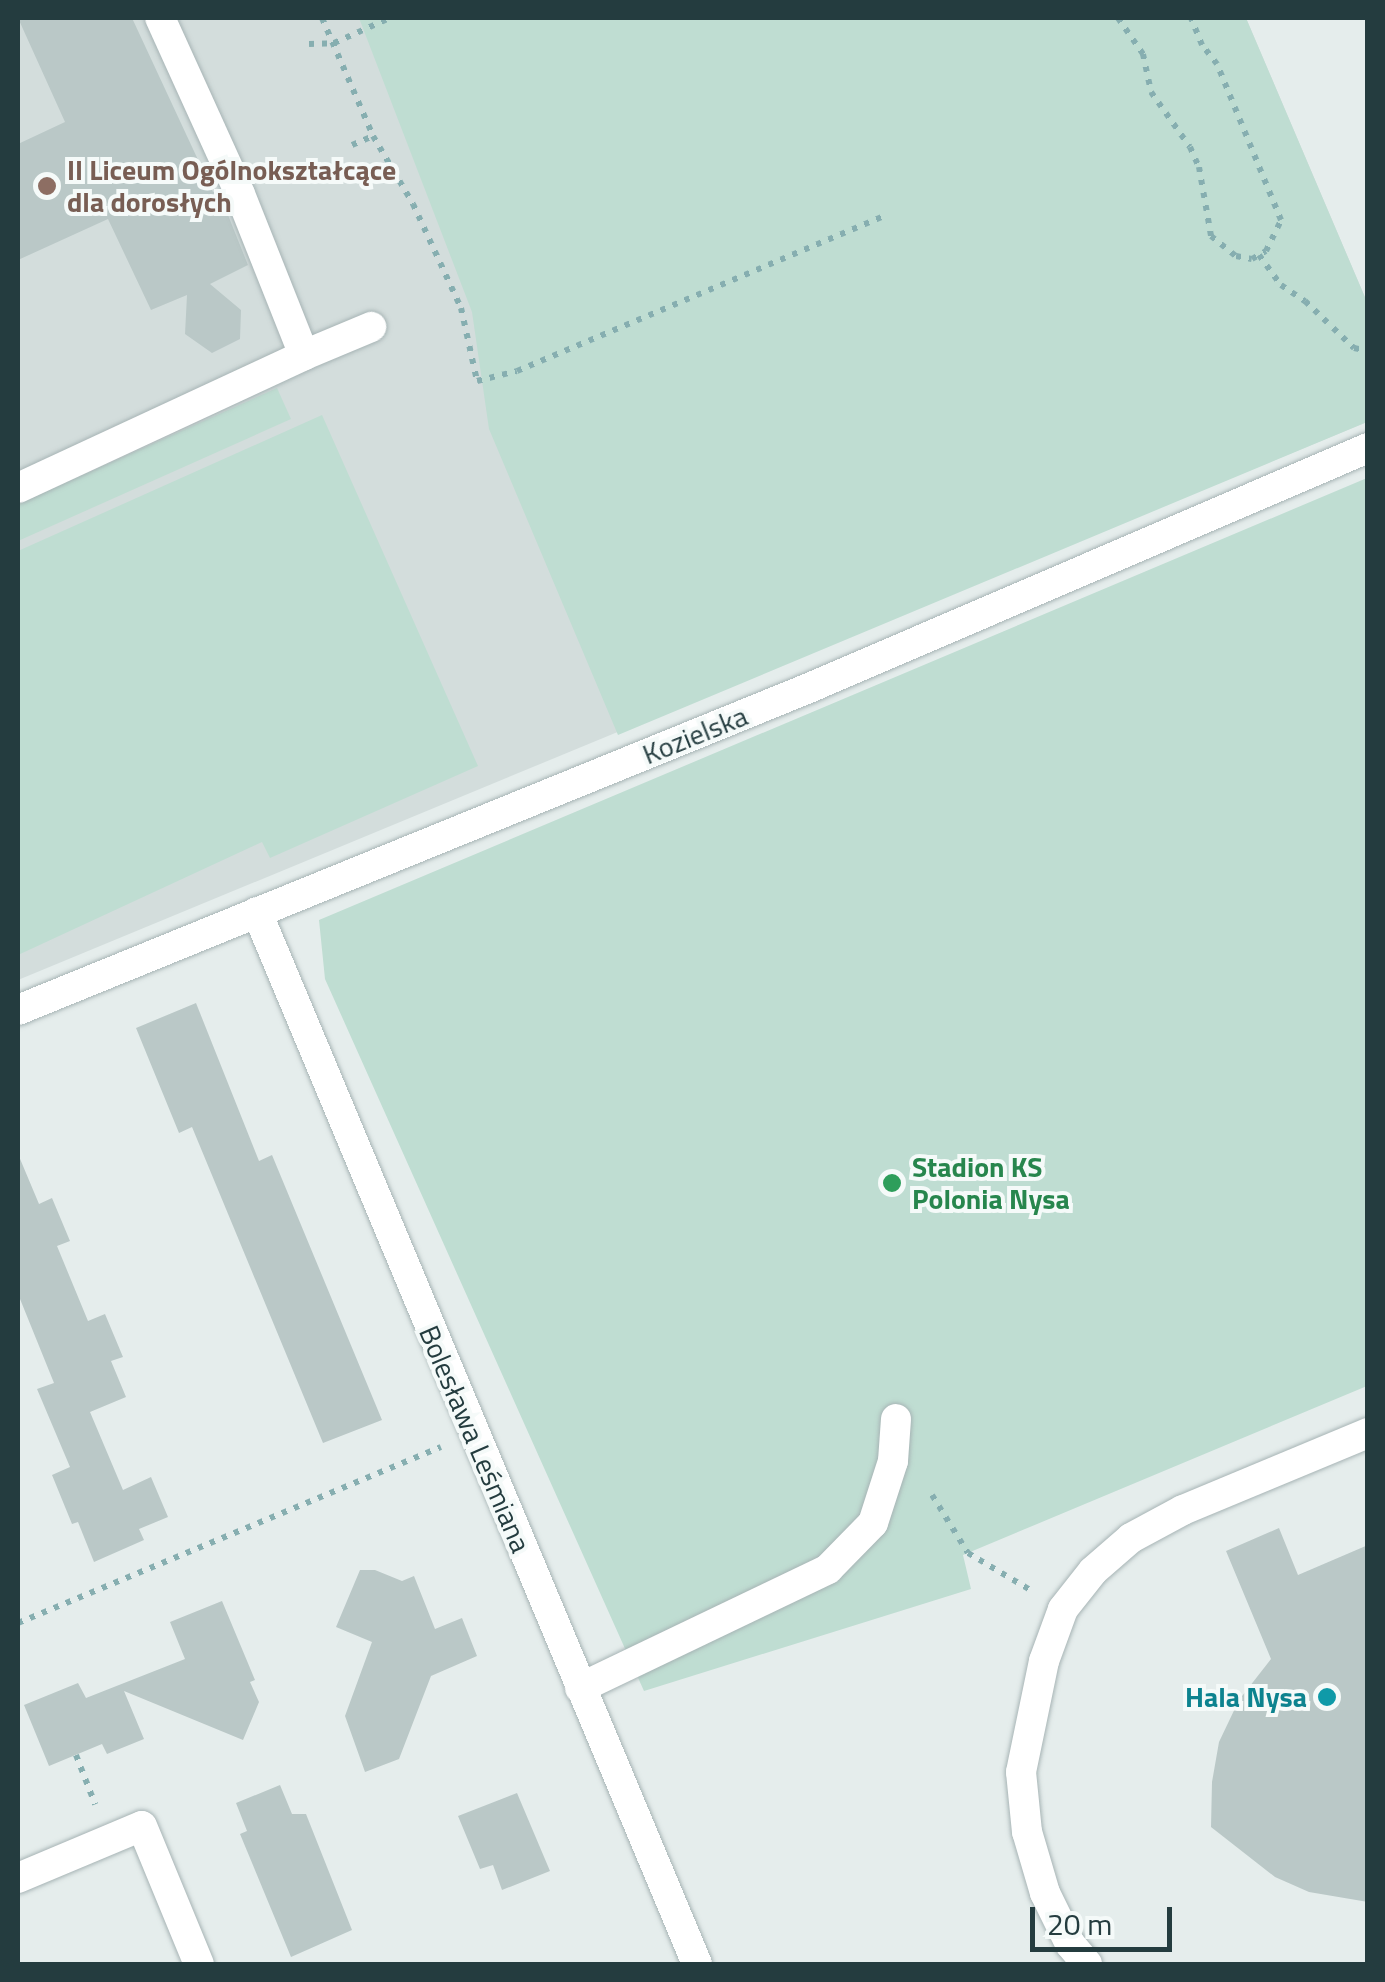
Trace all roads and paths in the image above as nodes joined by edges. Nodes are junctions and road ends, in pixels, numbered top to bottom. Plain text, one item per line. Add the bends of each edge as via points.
1 (160, 18) edge
2 (322, 18) edge
3 (390, 18) edge
4 (1118, 18) edge
5 (1191, 18) edge
6 (334, 43) junction
7 (309, 44) dead end
8 (374, 136) junction
9 (352, 145) dead end
10 (886, 214) dead end
11 (1259, 255) junction
12 (371, 327) dead end
13 (1368, 351) edge
14 (304, 355) junction
15 (1368, 448) edge
16 (18, 488) edge
17 (256, 912) junction
18 (18, 1010) edge
19 (896, 1419) dead end
20 (1368, 1433) edge
21 (473, 1434) junction
22 (932, 1494) dead end
23 (1063, 1609) junction
24 (18, 1623) edge
25 (580, 1688) junction
26 (76, 1755) dead end
27 (100, 1814) dead end
28 (18, 1878) edge
29 (200, 1964) edge
30 (697, 1964) edge
31 (1087, 1964) edge

1 - 14 street
2 - 6 path
3 - 6 path
4 - 11 path via 1143,54 1151,92 1190,147 1211,236 1236,256
5 - 11 path via 1218,64 1281,220
6 - 7 path
6 - 8 path
8 - 9 path
8 - 10 path via 461,308 477,381 517,371
11 - 13 path via 1281,285 1354,348
12 - 14 street
14 - 16 street
15 - 17 street, Kozielska via 809,688
17 - 18 street, Kozielska
17 - 21 street, Bolesława Leśmiana
19 - 25 street via 893,1461 873,1524 828,1569
20 - 23 street via 1131,1538
21 - 24 path
21 - 25 street, Bolesława Leśmiana
22 - 23 path via 968,1553
23 - 31 street via 1035,1696 1021,1772 1045,1892
25 - 30 street, Bolesława Leśmiana
26 - 27 path
28 - 29 street via 142,1826

